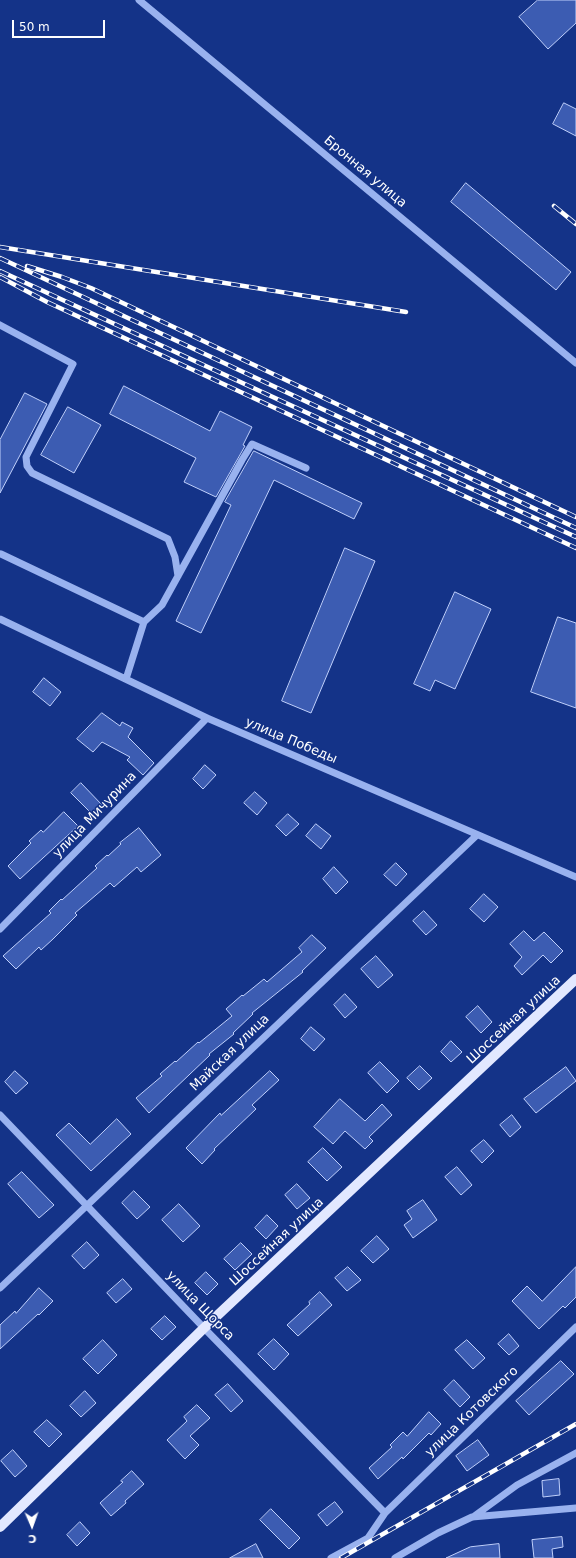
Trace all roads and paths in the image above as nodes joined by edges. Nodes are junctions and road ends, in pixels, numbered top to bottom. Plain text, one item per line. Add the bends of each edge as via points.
1 (139, 0) edge
2 (0, 325) edge
3 (576, 363) edge
4 (306, 468) dead end
5 (0, 554) edge
6 (178, 576) junction
7 (0, 619) edge
8 (144, 622) junction
9 (126, 679) junction
10 (206, 718) junction
11 (477, 835) junction
12 (576, 877) edge
13 (0, 929) edge
14 (576, 979) edge
15 (0, 1114) edge
16 (87, 1206) junction
17 (0, 1288) edge
18 (576, 1327) edge
19 (204, 1328) junction
20 (576, 1453) edge
21 (576, 1508) edge
22 (385, 1513) junction
23 (472, 1517) junction
24 (0, 1527) edge
25 (331, 1558) edge
26 (395, 1558) edge

1 - 3 street, Бронная улица
2 - 6 street via 73,364 26,457 27,466 32,473 168,539 175,557
4 - 6 street via 252,444
5 - 8 street
6 - 8 street via 162,605
7 - 9 street, улица Победы
8 - 9 street
9 - 10 street, улица Победы
10 - 11 street, улица Победы
10 - 13 street, улица Мичурина
11 - 12 street, улица Победы
11 - 16 street, Майская улица
14 - 19 main road, Шоссейная улица
15 - 16 street, улица Щорса
16 - 17 street, Майская улица
16 - 19 street, улица Щорса
18 - 22 street, улица Котовского
19 - 22 street, улица Щорса
19 - 24 main road, Шоссейная улица
20 - 23 street via 517,1485
21 - 23 street
22 - 25 street, улица Котовского via 368,1538
23 - 26 street

